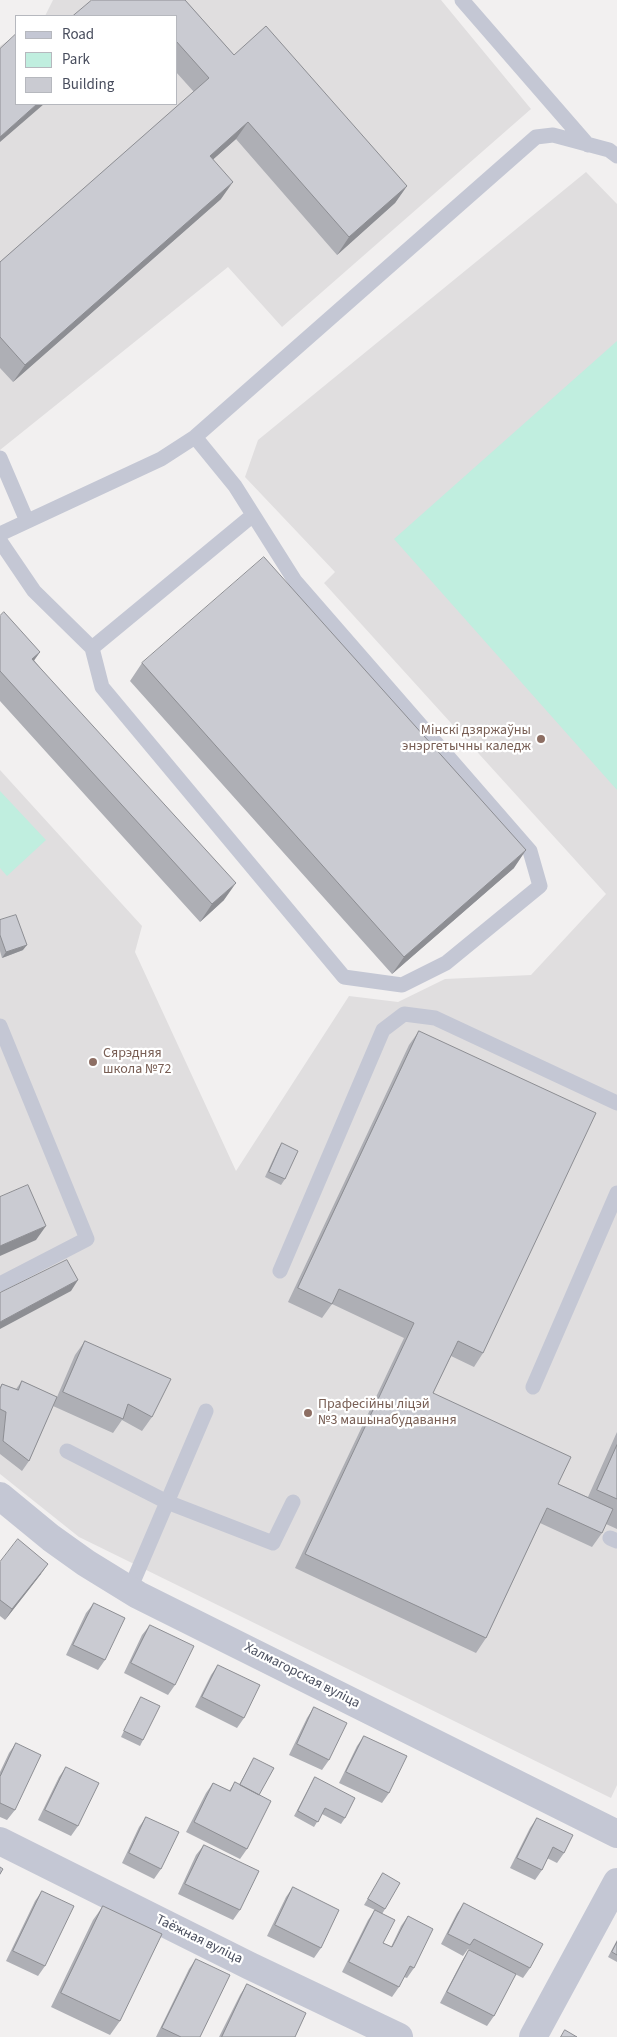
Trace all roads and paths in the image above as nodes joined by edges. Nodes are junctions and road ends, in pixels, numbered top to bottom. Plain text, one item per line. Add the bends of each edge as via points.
1 (462, 0) edge
2 (588, 145) junction
3 (617, 156) edge
4 (195, 437) junction
5 (0, 458) edge
6 (253, 515) junction
7 (27, 521) junction
8 (0, 534) edge
9 (0, 541) edge
10 (92, 648) junction
11 (0, 1026) edge
12 (617, 1103) edge
13 (617, 1193) edge
14 (280, 1271) dead end
15 (0, 1284) edge
16 (533, 1387) dead end
17 (206, 1410) dead end
18 (67, 1452) dead end
19 (0, 1496) edge
20 (167, 1502) junction
21 (293, 1502) dead end
22 (130, 1589) junction
23 (617, 1834) edge
24 (0, 1841) edge
25 (617, 1882) edge
26 (399, 2037) edge
27 (533, 2037) edge

1 - 2 lane
2 - 3 lane via 609,150
2 - 4 lane via 553,135 536,137
4 - 6 lane via 235,486
4 - 7 lane via 162,459
5 - 7 lane
6 - 10 lane
6 - 10 lane via 295,581 530,851 540,886 446,963 402,985 344,976 102,687
7 - 8 lane
9 - 10 lane via 34,591
11 - 15 lane via 87,1239
12 - 14 lane via 435,1018 404,1014 383,1030
13 - 16 lane
17 - 20 lane
18 - 20 lane
19 - 22 street, Халмагорская вуліца via 51,1538
20 - 21 lane via 273,1543
20 - 22 lane
22 - 23 street, Халмагорская вуліца
24 - 26 street, Таёжная вуліца
25 - 27 street

